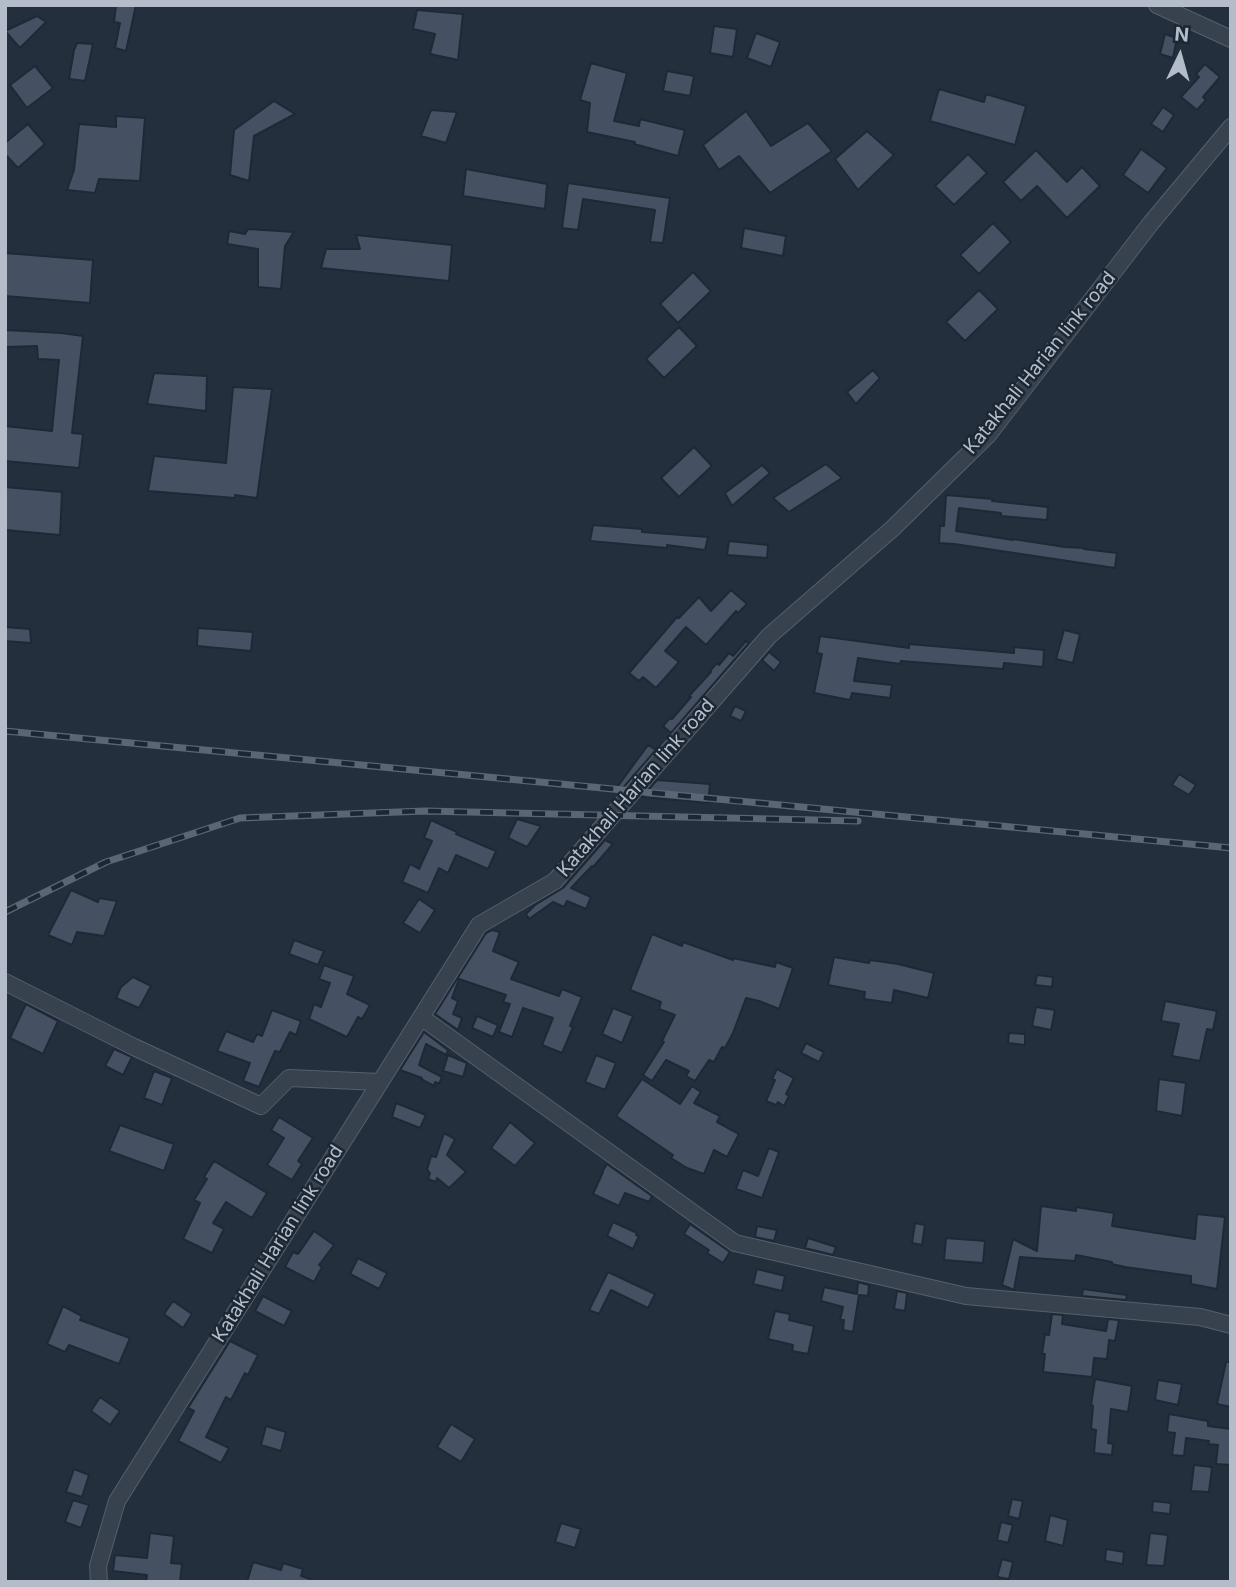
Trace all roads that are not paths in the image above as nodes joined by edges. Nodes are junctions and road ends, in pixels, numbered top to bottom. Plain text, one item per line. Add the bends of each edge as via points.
1 (1157, 5) edge
2 (1231, 39) edge
3 (1231, 127) edge
4 (5, 982) edge
5 (421, 1017) junction
6 (380, 1082) junction
7 (1231, 1325) edge
8 (100, 1582) edge

1 - 2 street
3 - 5 street, Katakhali Harian link road via 988,435 892,529 769,636 555,881 479,926
4 - 6 street via 261,1106 289,1077
5 - 6 street, Katakhali Harian link road
5 - 7 street via 735,1243 966,1296 1200,1317
6 - 8 street, Katakhali Harian link road via 117,1501 98,1566

